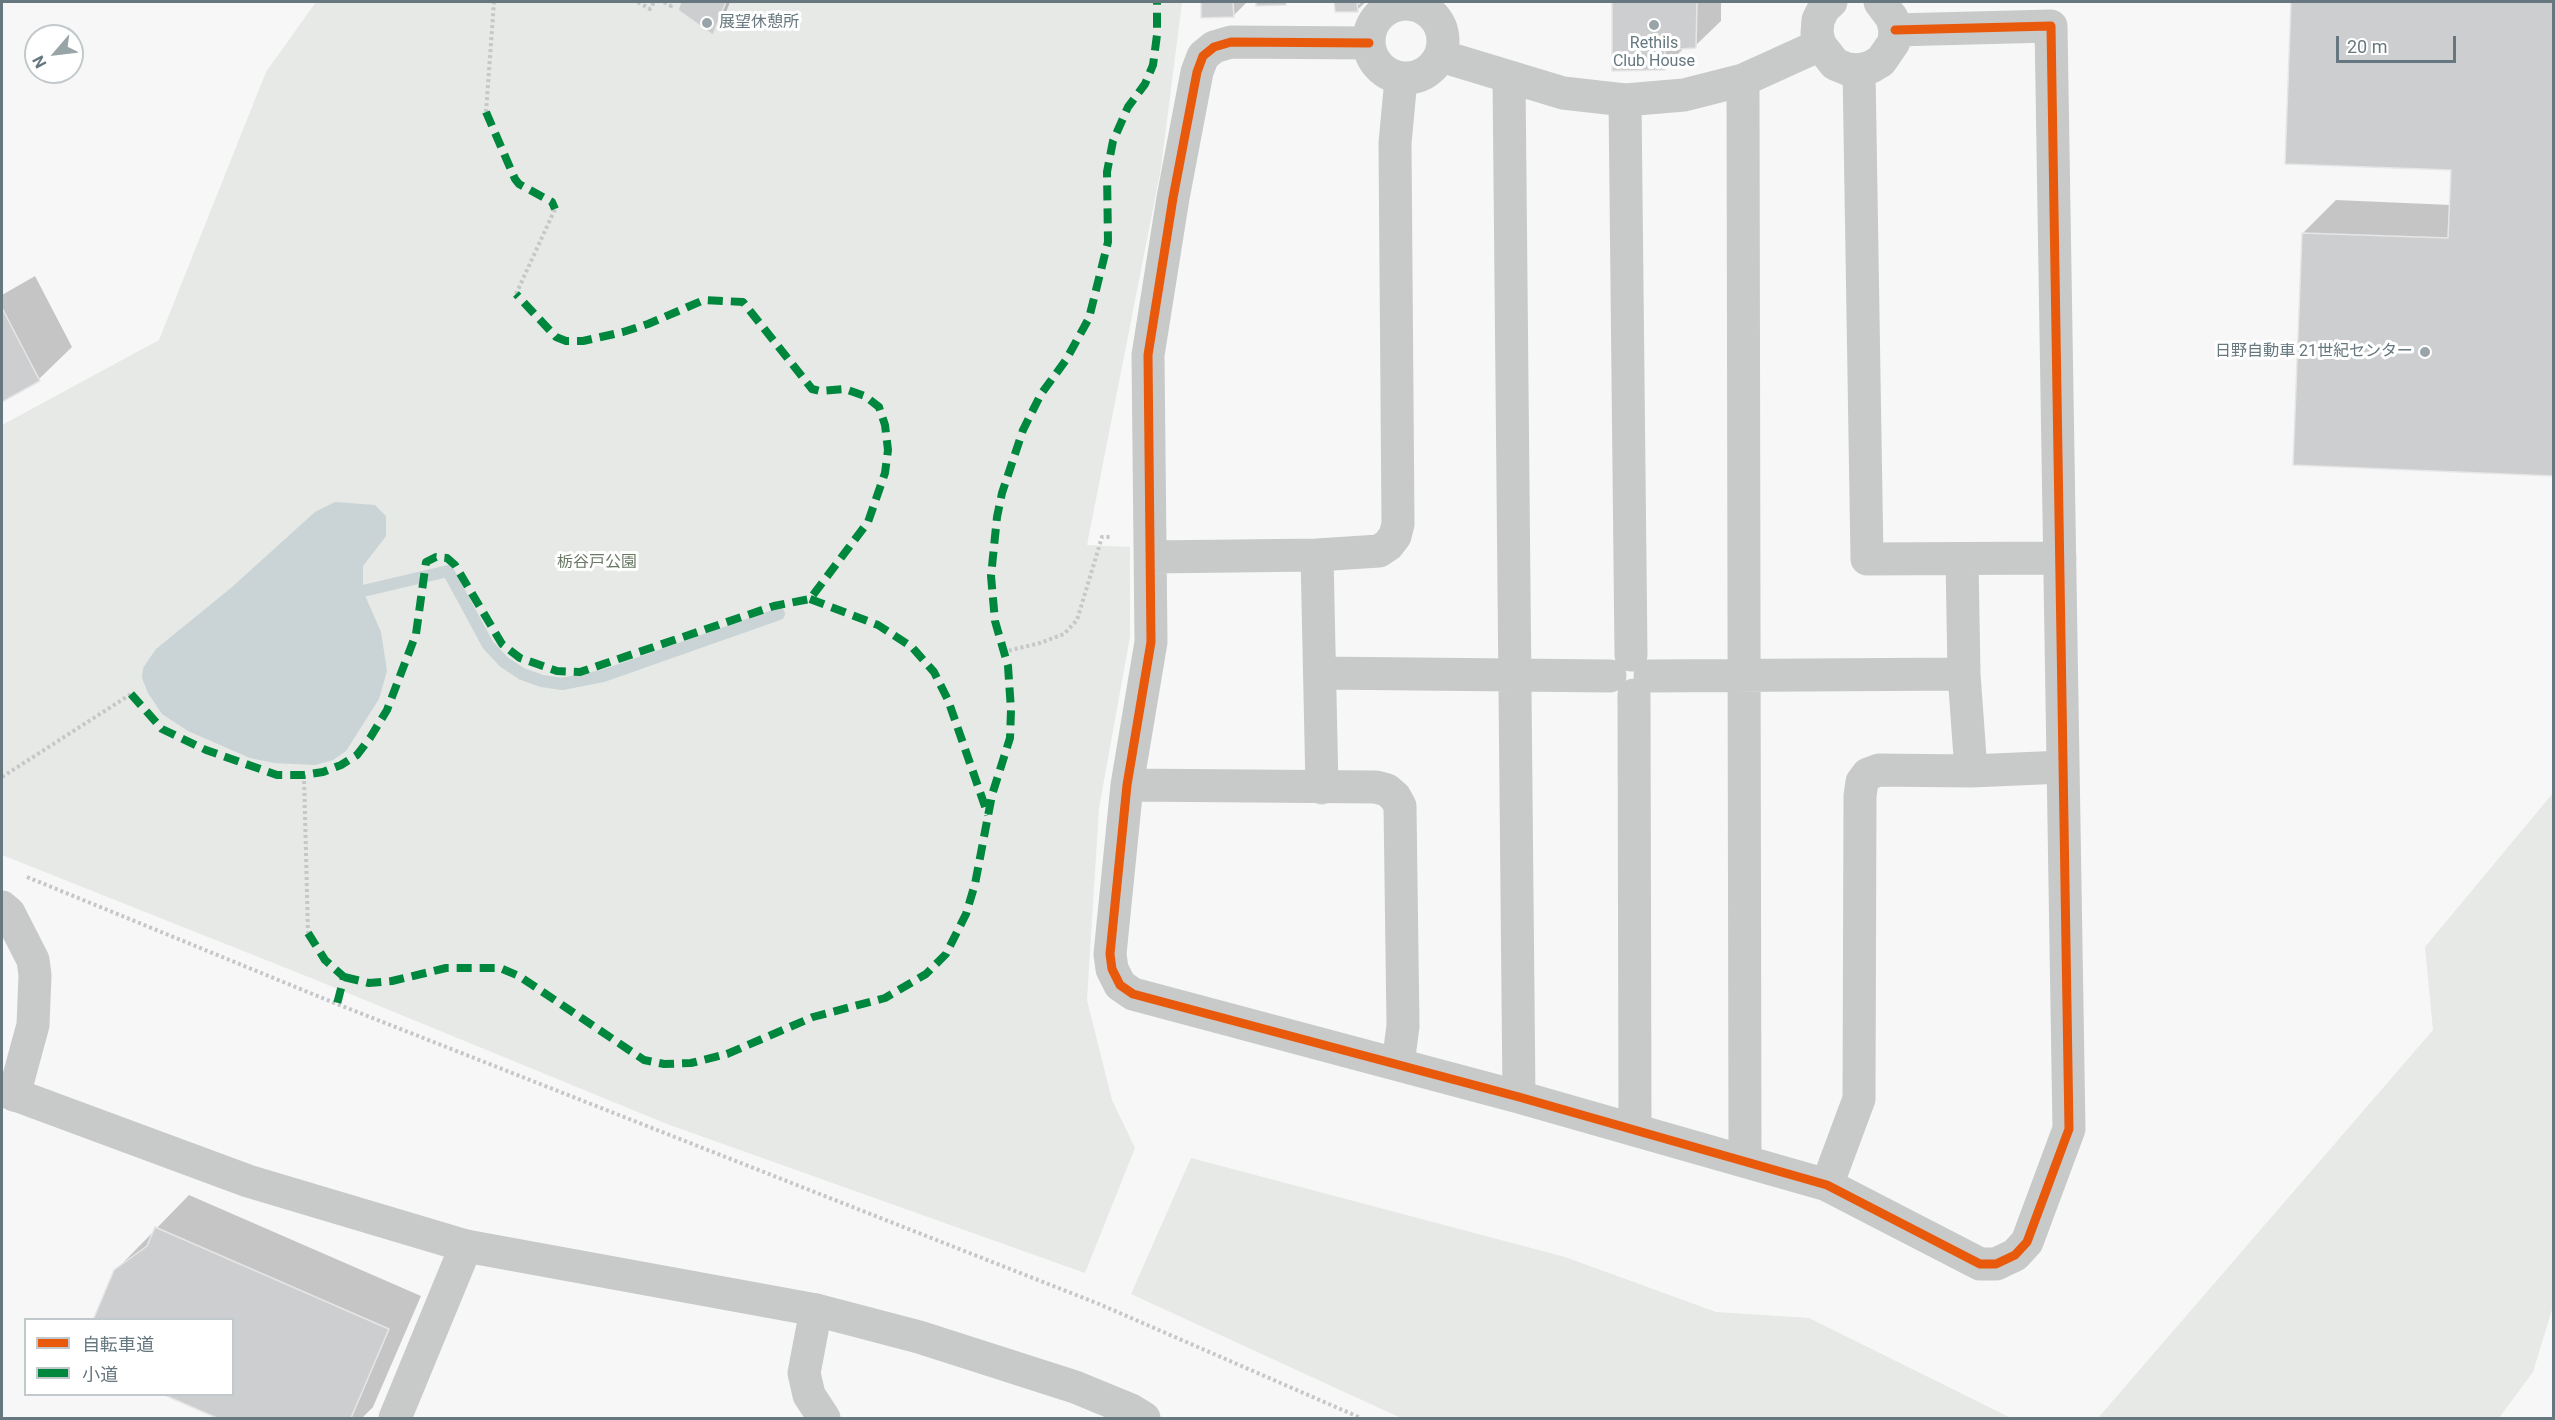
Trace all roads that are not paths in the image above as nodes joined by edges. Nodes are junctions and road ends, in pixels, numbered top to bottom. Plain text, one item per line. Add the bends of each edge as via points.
1 (1831, 2) edge
2 (1403, 3) edge
3 (1888, 16) edge
4 (1369, 43) junction
5 (1820, 45) junction
6 (1441, 56) junction
7 (1859, 70) junction
8 (1509, 78) junction
9 (1401, 79) junction
10 (1743, 80) junction
11 (1625, 100) junction
12 (1317, 555) junction
13 (1150, 557) junction
14 (2060, 558) junction
15 (1962, 559) junction
16 (1320, 673) junction
17 (1514, 673) junction
18 (1964, 674) junction
19 (1631, 675) junction
20 (1743, 677) junction
21 (2063, 767) junction
22 (1971, 771) junction
23 (1127, 785) junction
24 (1322, 788) junction
25 (2, 907) edge
26 (1398, 1064) junction
27 (8, 1092) edge
28 (1519, 1097) junction
29 (1635, 1129) junction
30 (1744, 1161) junction
31 (1827, 1185) junction
32 (466, 1246) junction
33 (816, 1310) junction
34 (395, 1419) edge
35 (824, 1419) edge
36 (1144, 1419) edge

1 - 5 street via 1818,20
2 - 4 street via 1382,12
2 - 6 street via 1427,10 1436,19 1442,31
3 - 7 street via 1894,42 1881,61
3 - 14 street via 2051,26
4 - 9 street via 1383,70
4 - 13 street via 1231,42 1214,47 1203,56 1173,198 1148,355
5 - 7 street via 1835,64
5 - 10 street
6 - 8 street
6 - 9 street via 1425,74
7 - 15 street via 1867,559
8 - 11 street via 1563,93
8 - 17 street
9 - 12 street via 1395,143 1398,524 1395,536 1379,551
10 - 11 street via 1684,95
10 - 20 street
11 - 19 street
12 - 13 street
12 - 16 street
13 - 23 street via 1151,642
14 - 15 street
14 - 21 street
15 - 18 street
16 - 17 street
16 - 24 street
17 - 19 street
17 - 28 street
18 - 20 street
18 - 22 street
19 - 20 street
19 - 29 street
20 - 30 street
21 - 22 street
21 - 31 street via 2068,1129 2027,1242 2015,1256 1996,1264 1980,1264
22 - 31 street via 1879,770 1868,774 1862,782 1859,1100
23 - 24 street
23 - 26 street via 1110,954 1120,985 1133,994
24 - 26 street via 1376,787 1387,790 1400,806 1403,1026
25 - 27 street via 9,913 33,960 35,975 33,1024
26 - 28 street
27 - 32 street via 248,1181
28 - 29 street
29 - 30 street
30 - 31 street
32 - 33 street
32 - 34 street
33 - 35 street via 804,1372 809,1395
33 - 36 street via 919,1336 1074,1387

